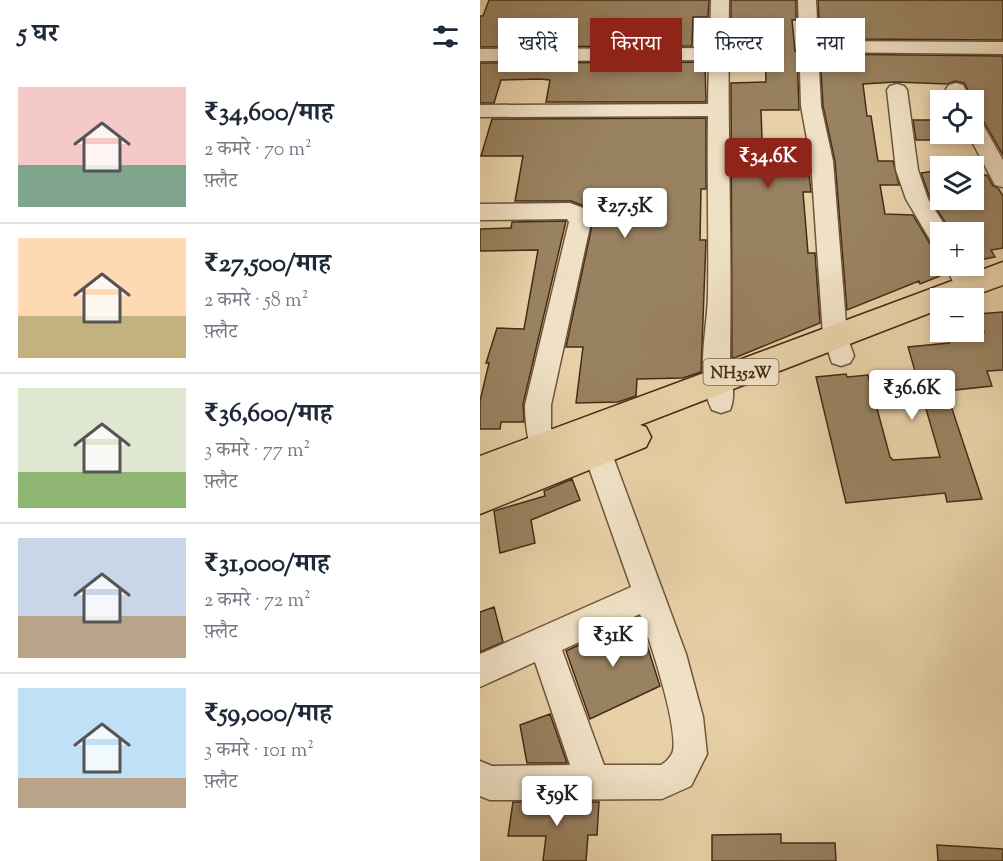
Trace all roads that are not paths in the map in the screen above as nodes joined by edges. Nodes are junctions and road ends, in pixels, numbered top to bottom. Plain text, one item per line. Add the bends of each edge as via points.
1 (720, 0) edge
2 (807, 0) edge
3 (719, 18) edge
4 (808, 18) edge
5 (865, 47) edge
6 (1003, 48) edge
7 (694, 54) edge
8 (480, 55) edge
9 (717, 72) edge
10 (810, 72) edge
11 (897, 90) dead end
12 (718, 110) junction
13 (480, 111) edge
14 (984, 144) edge
15 (1003, 180) edge
16 (480, 212) edge
17 (931, 222) edge
18 (1003, 273) edge
19 (965, 286) edge
20 (1003, 294) edge
21 (930, 321) edge
22 (838, 346) junction
23 (718, 392) junction
24 (597, 451) junction
25 (547, 458) junction
26 (480, 471) edge
27 (480, 498) edge
28 (649, 594) junction
29 (543, 644) junction
30 (480, 671) edge
31 (480, 778) edge
32 (593, 781) junction

1 - 3 lane
2 - 4 lane
5 - 6 lane
7 - 8 lane
9 - 12 lane
10 - 22 lane
11 - 17 lane via 907,170 917,199
12 - 13 lane
12 - 23 lane
14 - 15 lane
16 - 25 lane via 570,211 578,215 580,222 538,405 538,428
18 - 19 highway, NH352W
19 - 20 highway, NH352W
19 - 22 highway, NH352W
21 - 22 highway, NH352W
22 - 23 highway, NH352W
23 - 24 highway, NH352W
23 - 25 highway, NH352W
24 - 25 highway, NH352W
24 - 28 lane
25 - 26 highway, NH352W
25 - 27 highway, NH352W
28 - 29 lane
28 - 32 lane via 670,654 686,717 690,754 680,774 662,782
29 - 30 lane
29 - 32 lane
31 - 32 lane via 490,783

